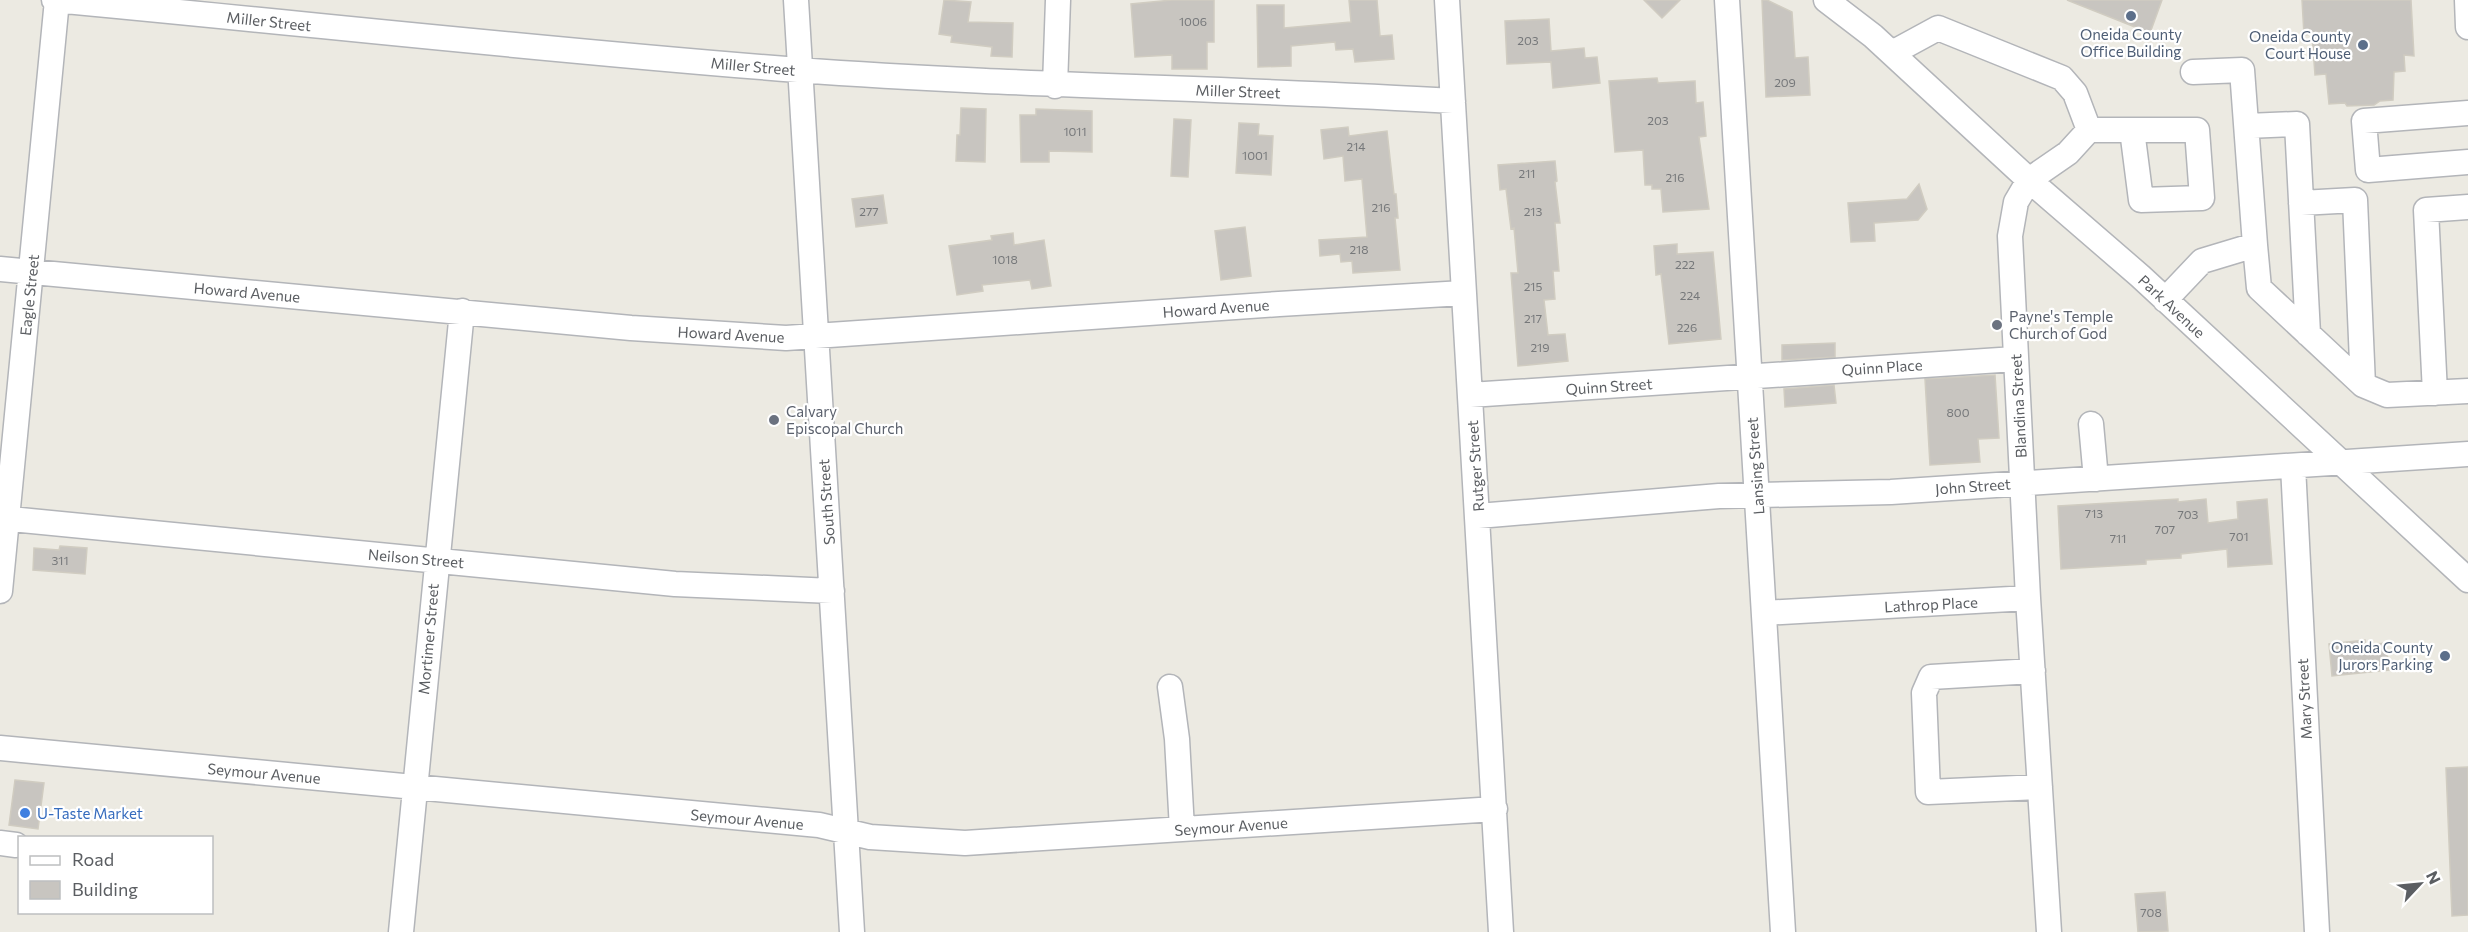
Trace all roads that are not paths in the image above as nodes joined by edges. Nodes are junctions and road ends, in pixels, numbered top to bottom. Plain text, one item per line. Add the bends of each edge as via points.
1 (56, 0) edge
2 (796, 0) edge
3 (1058, 0) edge
4 (1447, 0) edge
5 (1726, 0) edge
6 (1826, 0) edge
7 (1846, 0) edge
8 (2466, 0) edge
9 (2468, 27) edge
10 (1873, 36) junction
11 (1892, 53) junction
12 (800, 70) junction
13 (2193, 72) dead end
14 (1055, 86) junction
15 (1453, 101) junction
16 (2468, 113) edge
17 (2247, 126) junction
18 (2089, 130) junction
19 (2132, 130) dead end
20 (2468, 162) edge
21 (2029, 180) junction
22 (2301, 203) junction
23 (2468, 207) edge
24 (2255, 245) junction
25 (0, 269) edge
26 (31, 272) junction
27 (1463, 293) junction
28 (2165, 300) junction
29 (462, 311) junction
30 (2308, 334) junction
31 (815, 336) junction
32 (2015, 359) junction
33 (1749, 376) junction
34 (2363, 385) junction
35 (2468, 391) edge
36 (2435, 393) junction
37 (1470, 395) junction
38 (2099, 424) dead end
39 (2468, 454) edge
40 (2340, 463) junction
41 (2293, 466) junction
42 (2103, 478) junction
43 (2022, 483) junction
44 (1757, 495) junction
45 (1478, 516) junction
46 (3, 519) edge
47 (436, 559) junction
48 (2468, 580) edge
49 (0, 591) edge
50 (832, 591) junction
51 (2028, 598) junction
52 (1764, 613) junction
53 (2033, 671) junction
54 (1170, 687) dead end
55 (0, 748) edge
56 (414, 787) junction
57 (2040, 787) junction
58 (1495, 808) junction
59 (1182, 829) junction
60 (847, 831) junction
61 (401, 932) edge
62 (852, 932) edge
63 (1501, 932) edge
64 (1783, 932) edge
65 (2049, 932) edge
66 (2317, 932) edge

1 - 12 street, Miller Street via 465,42
1 - 26 street, Eagle Street
2 - 12 street, South Street
3 - 14 street
4 - 15 street, Rutger Street
5 - 33 street, Lansing Street
6 - 10 street, Park Avenue
7 - 10 street, Park Avenue
8 - 9 street
10 - 11 street, Park Avenue
11 - 18 street via 1938,28 1979,44 2062,78 2075,93
11 - 21 street, Park Avenue
12 - 14 street, Miller Street
12 - 31 street, South Street
13 - 17 street via 2242,70
14 - 15 street, Miller Street
15 - 27 street, Rutger Street
16 - 20 street via 2364,121 2368,170
17 - 22 street via 2296,124
17 - 24 street
18 - 19 street
18 - 21 street via 2068,153
21 - 28 street, Park Avenue
21 - 32 street, Blandina Street via 2016,202 2010,236
22 - 30 street
22 - 34 street via 2355,200
23 - 36 street via 2426,210
24 - 28 street via 2202,261
24 - 30 street via 2259,288
25 - 26 street, Howard Avenue
26 - 29 street, Howard Avenue
26 - 46 street, Eagle Street
27 - 31 street, Howard Avenue
27 - 37 street, Rutger Street
28 - 40 street, Park Avenue
29 - 31 street, Howard Avenue via 786,339
29 - 47 street, Mortimer Street
30 - 34 street
31 - 50 street, South Street
32 - 33 street, Quinn Place
32 - 43 street, Blandina Street
33 - 37 street, Quinn Street
33 - 44 street, Lansing Street
34 - 36 street via 2387,395
35 - 36 street
37 - 45 street, Rutger Street
38 - 42 street
39 - 40 street, John Street
40 - 41 street, John Street
40 - 48 street, Park Avenue
41 - 42 street, John Street
41 - 66 street, Mary Street
42 - 43 street, John Street
43 - 44 street, John Street via 1891,492
43 - 51 street, Blandina Street
44 - 45 street, John Street
44 - 52 street, Lansing Street
45 - 58 street, Rutger Street
46 - 47 street, Neilson Street
46 - 49 street, Eagle Street
47 - 50 street, Neilson Street via 675,584
47 - 56 street, Mortimer Street
50 - 60 street, South Street
51 - 52 street, Lathrop Place
51 - 53 street
52 - 64 street, Lansing Street
53 - 57 street
53 - 57 street via 1931,677 1924,693 1928,792
54 - 59 street
55 - 56 street, Seymour Avenue
56 - 60 street, Seymour Avenue via 819,825
56 - 61 street, Mortimer Street
57 - 65 street
58 - 59 street, Seymour Avenue
58 - 63 street, Rutger Street
59 - 60 street, Seymour Avenue via 965,843 870,837
60 - 62 street, South Street

